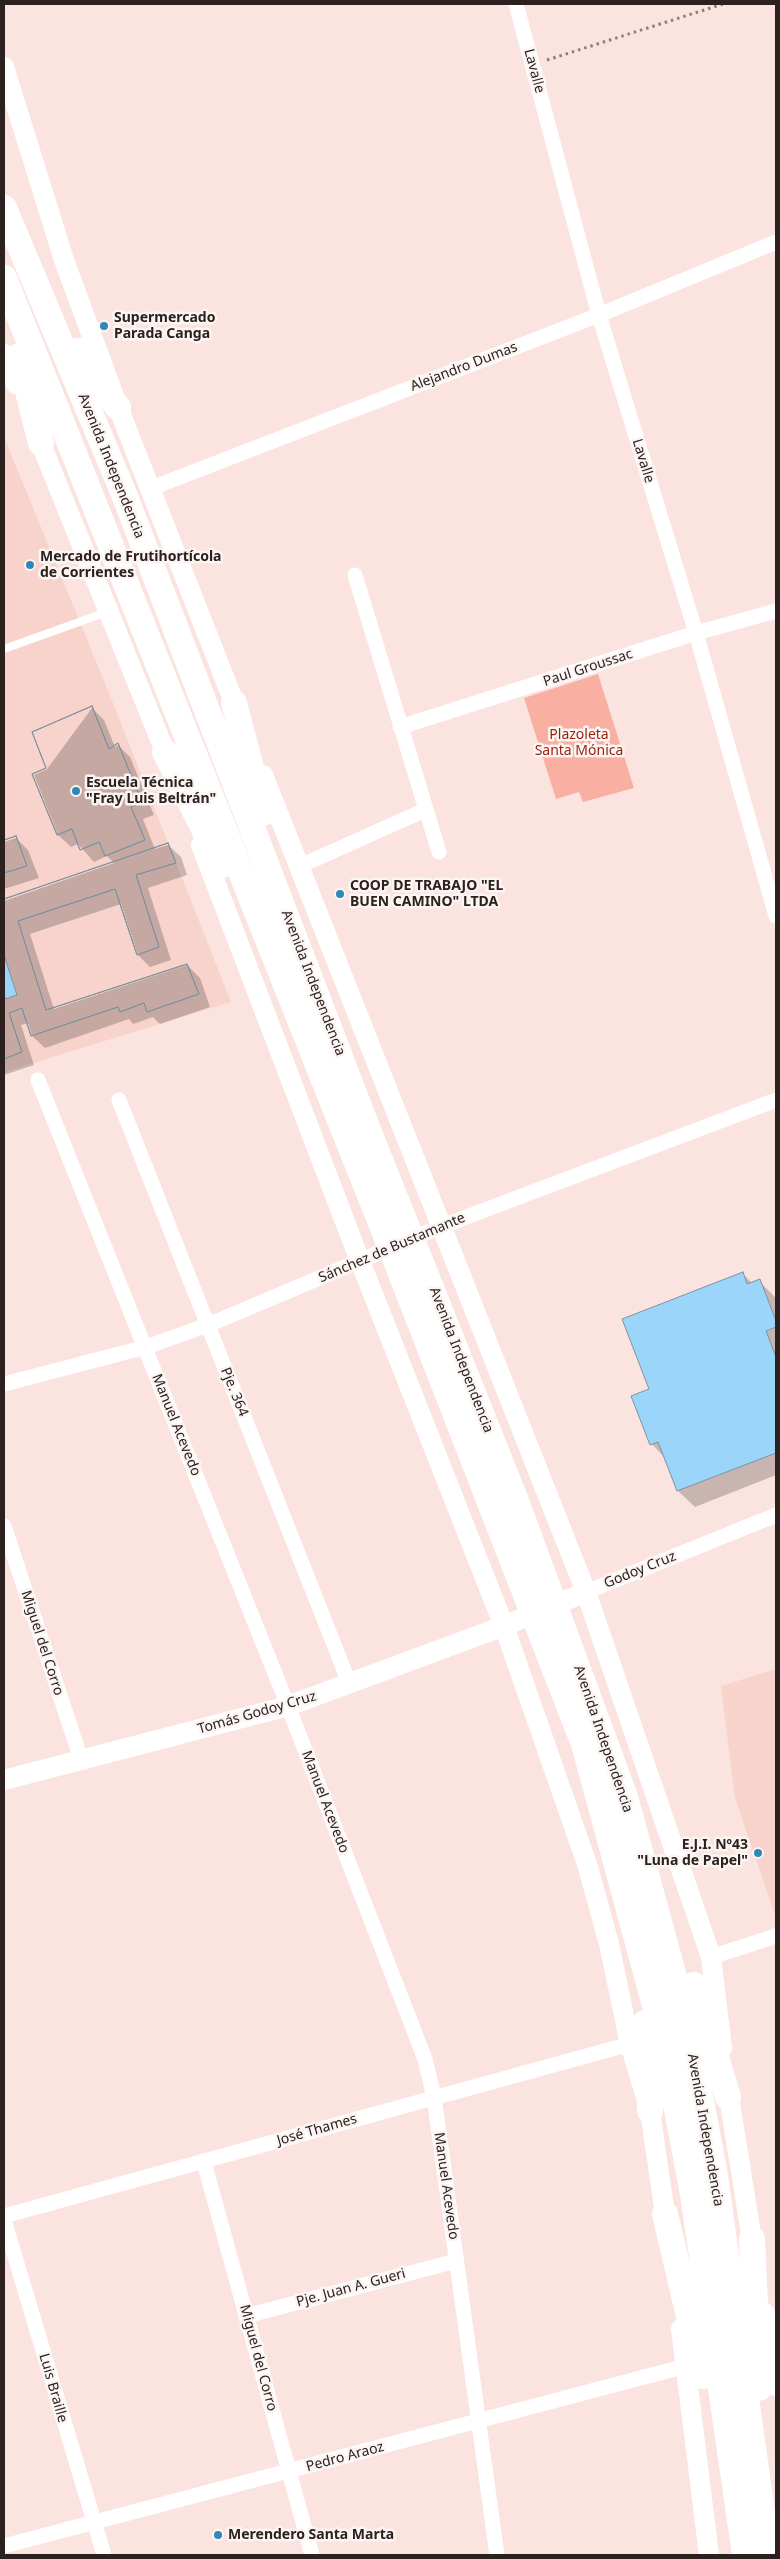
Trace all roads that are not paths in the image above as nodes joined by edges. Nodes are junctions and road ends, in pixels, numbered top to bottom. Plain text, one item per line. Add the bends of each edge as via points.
1 (516, 4) edge
2 (4, 67) edge
3 (8, 217) edge
4 (776, 242) edge
5 (4, 278) edge
6 (4, 300) edge
7 (599, 315) junction
8 (4, 354) edge
9 (118, 407) junction
10 (41, 442) junction
11 (149, 489) junction
12 (354, 575) dead end
13 (776, 611) edge
14 (107, 612) junction
15 (696, 633) junction
16 (4, 649) edge
17 (234, 703) junction
18 (400, 727) junction
19 (165, 752) junction
20 (425, 810) junction
21 (439, 852) dead end
22 (300, 866) junction
23 (776, 916) edge
24 (326, 1016) junction
25 (300, 1020) junction
26 (38, 1080) dead end
27 (119, 1100) dead end
28 (776, 1100) edge
29 (440, 1227) junction
30 (402, 1243) junction
31 (360, 1261) junction
32 (208, 1325) junction
33 (146, 1347) junction
34 (4, 1384) edge
35 (776, 1515) edge
36 (4, 1526) edge
37 (586, 1592) junction
38 (544, 1609) junction
39 (504, 1626) junction
40 (350, 1685) junction
41 (288, 1706) junction
42 (81, 1760) junction
43 (4, 1780) edge
44 (625, 1797) junction
45 (624, 1887) junction
46 (776, 1936) edge
47 (711, 1957) junction
48 (630, 2044) junction
49 (434, 2097) junction
50 (728, 2097) junction
51 (650, 2111) junction
52 (204, 2162) junction
53 (665, 2214) junction
54 (4, 2218) edge
55 (752, 2239) junction
56 (456, 2261) junction
57 (246, 2316) junction
58 (774, 2354) edge
59 (686, 2366) junction
60 (776, 2386) edge
61 (478, 2422) junction
62 (289, 2472) junction
63 (93, 2524) junction
64 (4, 2546) edge
65 (755, 2553) edge
66 (104, 2555) edge
67 (312, 2555) edge
68 (497, 2555) edge
69 (709, 2555) edge

1 - 7 street, Lavalle
2 - 9 main road, Avenida Independencia via 64,260
3 - 9 highway via 89,372
3 - 24 highway, Avenida Independencia via 124,494
4 - 7 street, Alejandro Dumas
5 - 25 highway, Avenida Independencia
6 - 10 highway
7 - 11 street, Alejandro Dumas
7 - 15 street, Lavalle
8 - 10 main road
9 - 11 main road, Avenida Independencia
10 - 14 main road
11 - 17 main road, Avenida Independencia
12 - 18 street
13 - 15 street, Paul Groussac
14 - 16 lane
14 - 19 main road
15 - 18 street, Paul Groussac
15 - 23 street, Lavalle
17 - 22 main road, Avenida Independencia
17 - 24 highway via 262,808 303,925
18 - 20 street
19 - 25 highway
19 - 31 main road
20 - 21 street
20 - 22 street
22 - 29 main road, Avenida Independencia
24 - 30 highway, Avenida Independencia via 368,1130
25 - 30 highway, Avenida Independencia
26 - 33 street, Manuel Acevedo
27 - 32 street, Pje. 364
28 - 29 street, Sánchez de Bustamante
29 - 30 street, Sánchez de Bustamante
29 - 37 main road, Avenida Independencia
30 - 31 street, Sánchez de Bustamante
30 - 38 highway, Avenida Independencia
31 - 32 street, Sánchez de Bustamante
31 - 39 main road
32 - 33 street, Sánchez de Bustamante
32 - 40 street, Pje. 364
33 - 34 street, Sánchez de Bustamante
33 - 41 street, Manuel Acevedo
35 - 37 street, Godoy Cruz
36 - 42 street, Miguel del Corro
37 - 38 main road, Godoy Cruz
37 - 47 main road, Avenida Independencia
38 - 39 main road, Godoy Cruz
38 - 44 highway, Avenida Independencia
38 - 45 highway, Avenida Independencia
39 - 40 main road, Tomás Godoy Cruz
39 - 48 main road via 588,1867
40 - 41 main road, Tomás Godoy Cruz
41 - 42 main road, Tomás Godoy Cruz
41 - 49 street, Manuel Acevedo via 425,2059
42 - 43 main road, Tomás Godoy Cruz
44 - 50 highway via 679,1935
44 - 65 highway, Avenida Independencia via 687,2025 715,2176
45 - 51 highway via 648,2036
45 - 65 highway, Avenida Independencia via 662,2031
46 - 47 street
47 - 50 main road, Avenida Independencia
48 - 49 street, José Thames
48 - 51 main road
49 - 52 street, José Thames
49 - 56 street, Manuel Acevedo
50 - 55 main road, Avenida Independencia
51 - 53 main road
52 - 54 street, José Thames
52 - 57 street, Miguel del Corro
53 - 59 main road
53 - 65 highway
54 - 63 street, Luis Braille
55 - 58 main road, Avenida Independencia
55 - 65 highway
56 - 57 street, Pje. Juan A. Gueri
56 - 61 street, Manuel Acevedo
57 - 62 street, Miguel del Corro
58 - 60 main road, Avenida Independencia
59 - 61 street, Pedro Araoz
59 - 69 main road
61 - 62 street, Pedro Araoz
61 - 68 street, Manuel Acevedo
62 - 63 street, Pedro Araoz
62 - 67 street, Miguel del Corro
63 - 64 street, Pedro Araoz
63 - 66 street, Luis Braille

